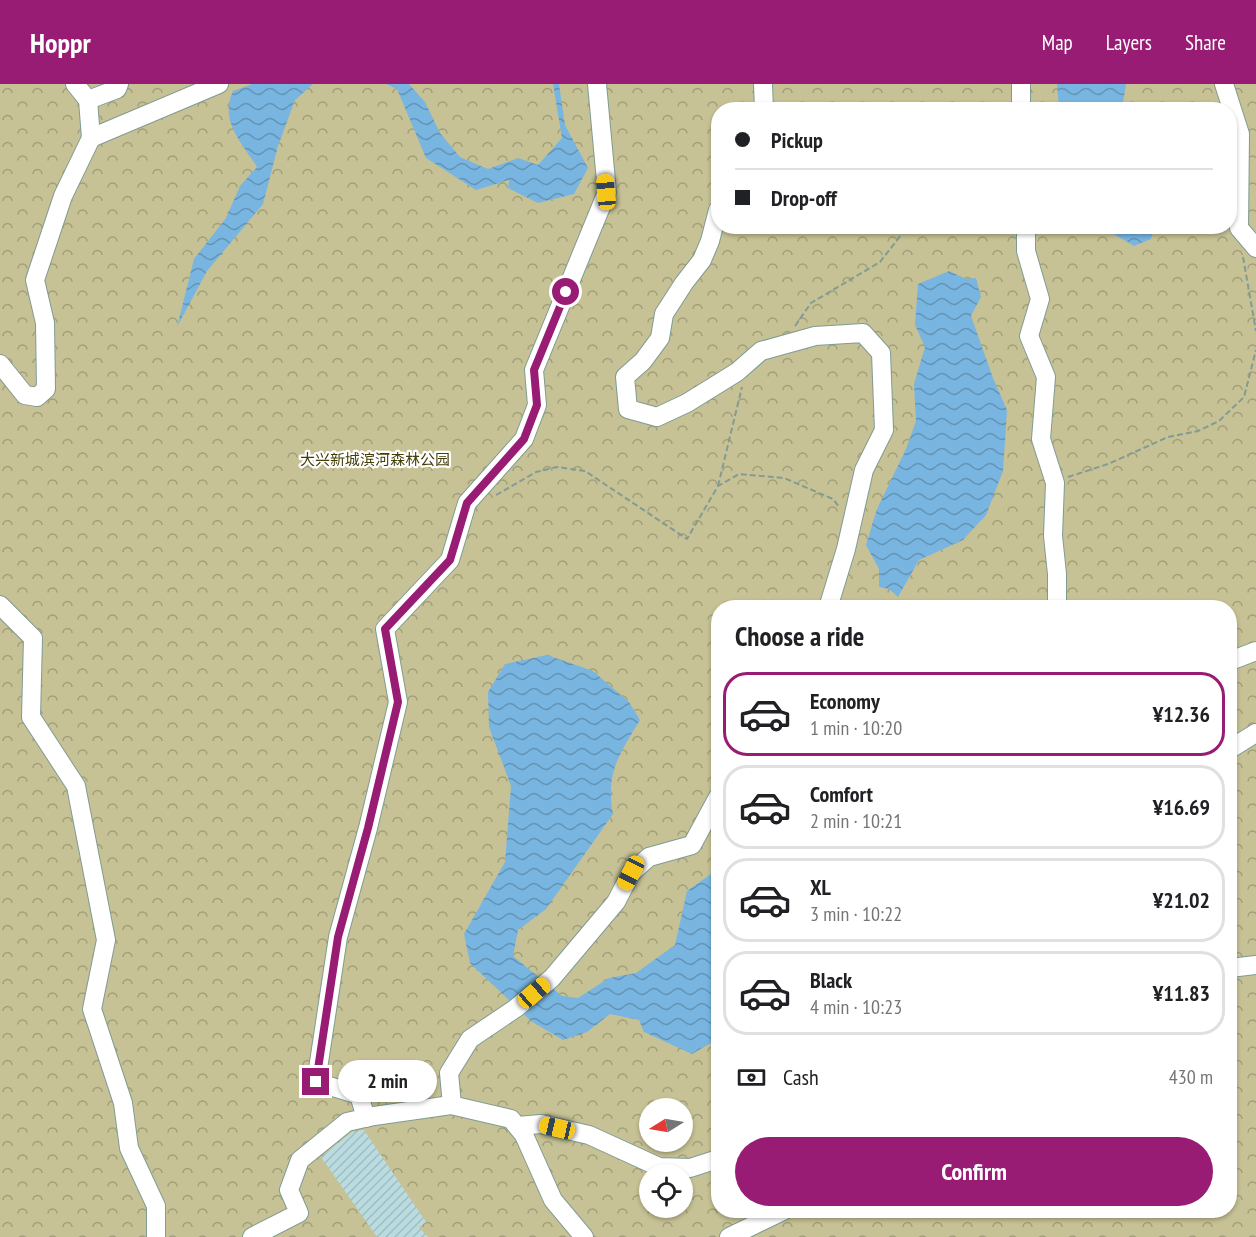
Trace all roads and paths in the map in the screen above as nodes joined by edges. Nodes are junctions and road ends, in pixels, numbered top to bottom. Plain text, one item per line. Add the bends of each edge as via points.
1 (75, 84) edge
2 (119, 84) edge
3 (219, 84) edge
4 (597, 84) edge
5 (763, 84) edge
6 (1021, 84) edge
7 (1224, 84) edge
8 (88, 100) junction
9 (764, 102) edge
10 (1021, 102) edge
11 (1230, 102) edge
12 (1237, 125) edge
13 (91, 138) junction
14 (1239, 228) junction
15 (712, 234) edge
16 (902, 234) edge
17 (1026, 234) edge
18 (1256, 248) edge
19 (1256, 331) edge
20 (783, 345) junction
21 (1256, 350) edge
22 (748, 362) junction
23 (0, 364) edge
24 (1055, 484) junction
25 (718, 486) junction
26 (467, 503) junction
27 (840, 508) dead end
28 (830, 600) edge
29 (1057, 600) edge
30 (0, 605) edge
31 (1256, 651) edge
32 (1237, 658) edge
33 (1256, 733) edge
34 (1237, 745) edge
35 (711, 810) edge
36 (1256, 965) edge
37 (1237, 967) edge
38 (453, 1105) junction
39 (366, 1118) junction
40 (517, 1126) junction
41 (711, 1161) edge
42 (768, 1218) edge
43 (156, 1237) edge
44 (252, 1237) edge
45 (584, 1237) edge
46 (729, 1237) edge

1 - 8 street
2 - 8 street via 117,89
3 - 13 street
4 - 26 street via 606,192 534,370 537,405 524,439
5 - 9 street
6 - 10 street
7 - 11 street
8 - 13 street
12 - 14 street
13 - 23 street via 63,196 35,280 45,323 46,389 37,397 25,395
14 - 18 street
14 - 19 path
15 - 22 street via 702,260 664,314 660,338 625,377 628,409 657,417 687,404
16 - 20 path via 880,262 811,303
17 - 24 street via 1026,251 1040,300 1029,336 1046,377 1041,439
20 - 22 street via 761,351
20 - 28 street via 815,336 863,333 881,353 884,430 864,471
21 - 24 path via 1244,397 1219,421 1168,437
22 - 25 path
24 - 29 street
25 - 26 path via 687,539 585,471 556,467 536,472 500,494
25 - 27 path via 739,474 784,478 833,499
26 - 39 street via 450,560 385,629 398,702 338,937 316,1082 360,1095
30 - 43 street via 33,638 31,717 76,786 106,940 93,1009 123,1103 129,1148 156,1206
31 - 32 street
33 - 34 street
35 - 38 street via 692,845 649,857 631,873 616,902 552,978 470,1039 449,1073
36 - 37 street
38 - 39 street
38 - 40 street via 511,1119
39 - 44 street via 347,1122 300,1160 289,1190 298,1213
40 - 41 street via 541,1124 589,1135 659,1167 690,1168
40 - 45 street via 553,1200
42 - 46 street

